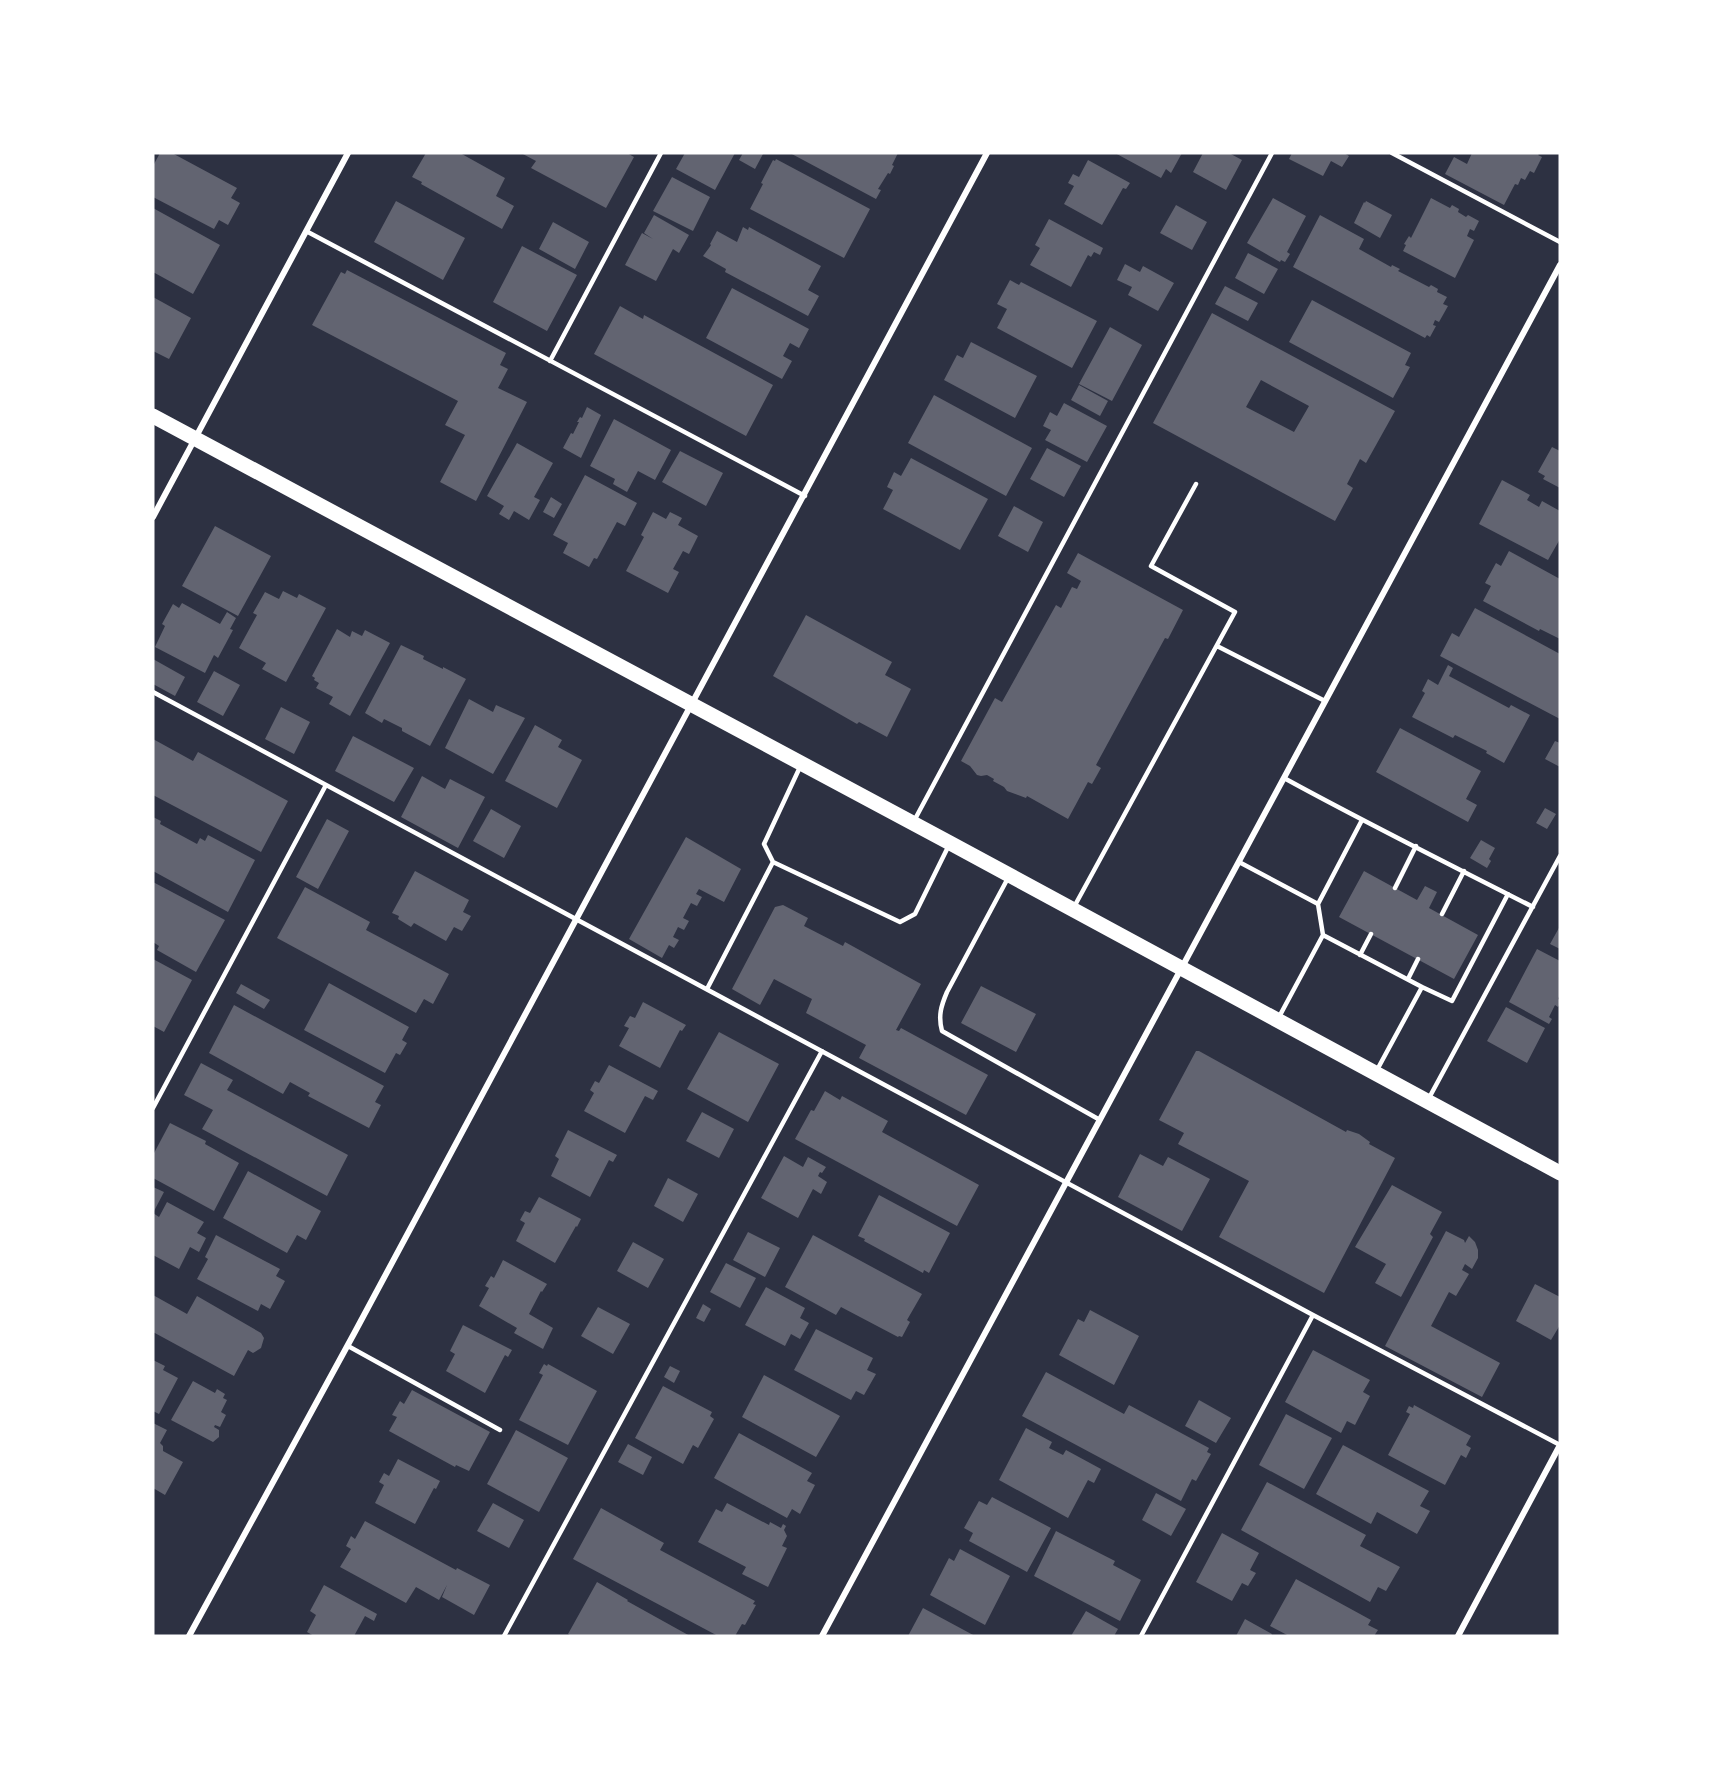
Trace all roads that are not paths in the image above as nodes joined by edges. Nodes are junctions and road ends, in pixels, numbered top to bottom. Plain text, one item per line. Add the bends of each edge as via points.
1 (348, 153) edge
2 (661, 153) edge
3 (987, 153) edge
4 (1272, 153) edge
5 (1392, 153) edge
6 (306, 231) junction
7 (1560, 242) edge
8 (1560, 265) edge
9 (550, 360) junction
10 (153, 416) edge
11 (195, 438) junction
12 (1196, 484) dead end
13 (805, 496) junction
14 (153, 517) edge
15 (1216, 646) junction
16 (153, 692) edge
17 (1325, 701) junction
18 (693, 705) junction
19 (802, 763) junction
20 (1284, 778) junction
21 (326, 785) junction
22 (1362, 820) junction
23 (913, 823) junction
24 (950, 843) junction
25 (1416, 846) junction
26 (1560, 856) edge
27 (773, 862) junction
28 (1239, 862) junction
29 (1464, 872) junction
30 (1010, 875) junction
31 (1395, 888) dead end
32 (1508, 894) junction
33 (1317, 904) junction
34 (1533, 906) junction
35 (1072, 909) junction
36 (1442, 914) dead end
37 (577, 920) junction
38 (1371, 934) dead end
39 (1323, 935) junction
40 (1360, 955) junction
41 (1418, 960) dead end
42 (1182, 968) junction
43 (1408, 979) junction
44 (1422, 987) junction
45 (707, 989) junction
46 (1277, 1019) junction
47 (822, 1051) junction
48 (1376, 1072) junction
49 (1428, 1101) junction
50 (153, 1108) edge
51 (1101, 1120) junction
52 (1560, 1173) edge
53 (1066, 1182) junction
54 (1313, 1315) junction
55 (348, 1346) junction
56 (500, 1430) dead end
57 (1560, 1445) edge
58 (189, 1636) edge
59 (504, 1636) edge
60 (822, 1636) edge
61 (1141, 1636) edge
62 (1458, 1636) edge

1 - 6 street
2 - 9 lane
3 - 13 street
4 - 23 lane
5 - 7 lane
6 - 9 lane
6 - 11 street
8 - 17 street
9 - 13 lane
10 - 11 main road
11 - 14 street
11 - 18 main road
12 - 15 lane via 1150,566 1235,612
13 - 18 street
15 - 17 lane
15 - 35 lane
16 - 21 lane
17 - 20 street
18 - 19 main road
18 - 37 street
19 - 23 main road
19 - 27 lane via 764,844
20 - 22 lane
20 - 28 street
21 - 37 lane
21 - 50 lane
22 - 25 lane
22 - 33 lane
23 - 24 main road
24 - 27 lane via 915,914 900,922
24 - 30 main road
25 - 29 lane
25 - 31 lane
26 - 34 lane
27 - 45 lane
28 - 33 lane
28 - 42 street
29 - 32 lane
29 - 36 lane
30 - 35 main road
30 - 51 lane via 947,992 940,1010 942,1031
32 - 34 lane
32 - 44 lane via 1452,1001
33 - 39 lane
34 - 49 lane
35 - 42 main road
37 - 45 lane
37 - 55 street
38 - 40 lane
39 - 40 lane
39 - 46 lane
40 - 43 lane
41 - 43 lane
42 - 46 main road
42 - 51 street
43 - 44 lane
44 - 48 lane
45 - 47 lane
46 - 48 main road
47 - 53 lane
47 - 59 lane
48 - 49 main road
49 - 52 main road
51 - 53 street
53 - 54 lane
53 - 60 street
54 - 57 lane
54 - 61 lane
55 - 56 lane
55 - 58 street
57 - 62 street

